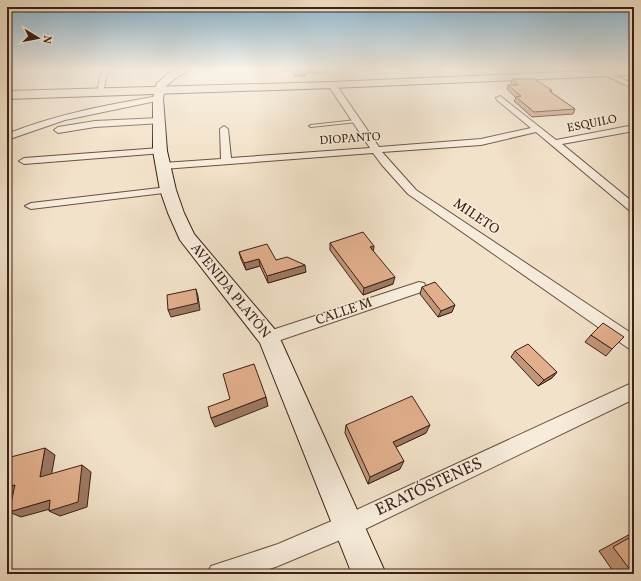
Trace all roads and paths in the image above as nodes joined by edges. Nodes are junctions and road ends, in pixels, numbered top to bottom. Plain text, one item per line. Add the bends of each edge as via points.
1 (143, 96) edge
2 (160, 96) edge
3 (339, 96) edge
4 (500, 98) dead end
5 (159, 121) junction
6 (356, 121) junction
7 (311, 126) dead end
8 (634, 128) edge
9 (224, 129) dead end
10 (539, 129) junction
11 (58, 130) dead end
12 (7, 137) edge
13 (555, 143) junction
14 (376, 151) junction
15 (161, 158) junction
16 (24, 161) dead end
17 (226, 161) junction
18 (168, 190) junction
19 (32, 206) dead end
20 (634, 209) edge
21 (419, 287) dead end
22 (269, 338) junction
23 (634, 343) edge
24 (634, 390) edge
25 (349, 525) junction
26 (219, 574) edge
27 (369, 574) edge

1 - 12 street via 62,118
2 - 5 street, AVENIDA PLATÓN
3 - 6 street, MILETO
4 - 10 street
5 - 11 street via 95,124
5 - 15 street, AVENIDA PLATÓN
6 - 7 lane
6 - 14 street, MILETO
8 - 13 street, ESQUILO
9 - 17 street
10 - 13 street
10 - 14 street, DIOPANTO via 481,142
13 - 20 street
14 - 17 street, DIOPANTO
14 - 23 street, MILETO via 412,192
15 - 16 street, DIOPANTO
15 - 17 street, DIOPANTO
15 - 18 street, AVENIDA PLATÓN
18 - 19 street
18 - 22 street, AVENIDA PLATÓN via 186,236
21 - 22 street, CALLE M
22 - 25 street, AVENIDA PLATÓN
24 - 25 street, ERATÓSTENES
25 - 26 street, ERATÓSTENES via 278,555
25 - 27 street, AVENIDA PLATÓN

